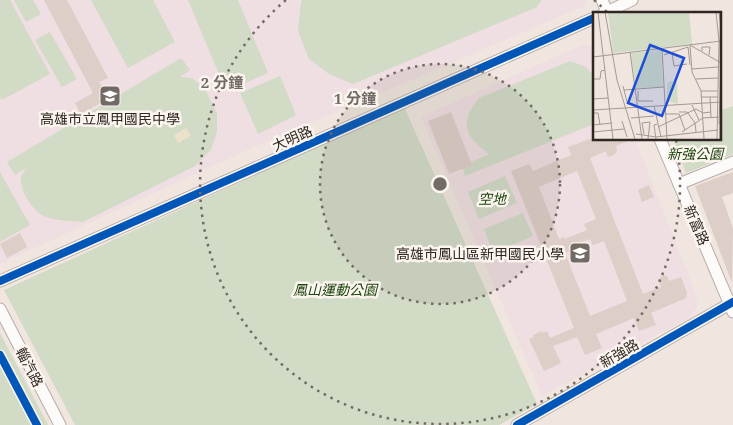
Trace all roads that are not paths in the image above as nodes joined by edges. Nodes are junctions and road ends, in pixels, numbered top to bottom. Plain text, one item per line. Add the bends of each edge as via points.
1 (602, 0) edge
2 (632, 0) edge
3 (606, 12) edge
4 (608, 12) edge
5 (593, 18) edge
6 (660, 140) edge
7 (733, 162) edge
8 (680, 184) junction
9 (0, 282) edge
10 (732, 306) edge
11 (0, 309) edge
12 (60, 425) edge
13 (517, 425) edge

1 - 3 street
2 - 4 street
5 - 9 street, 大明路
6 - 8 street, 新富路
7 - 8 street
8 - 10 street, 新富路
10 - 13 street, 新強路
11 - 12 street, 輜汽路

